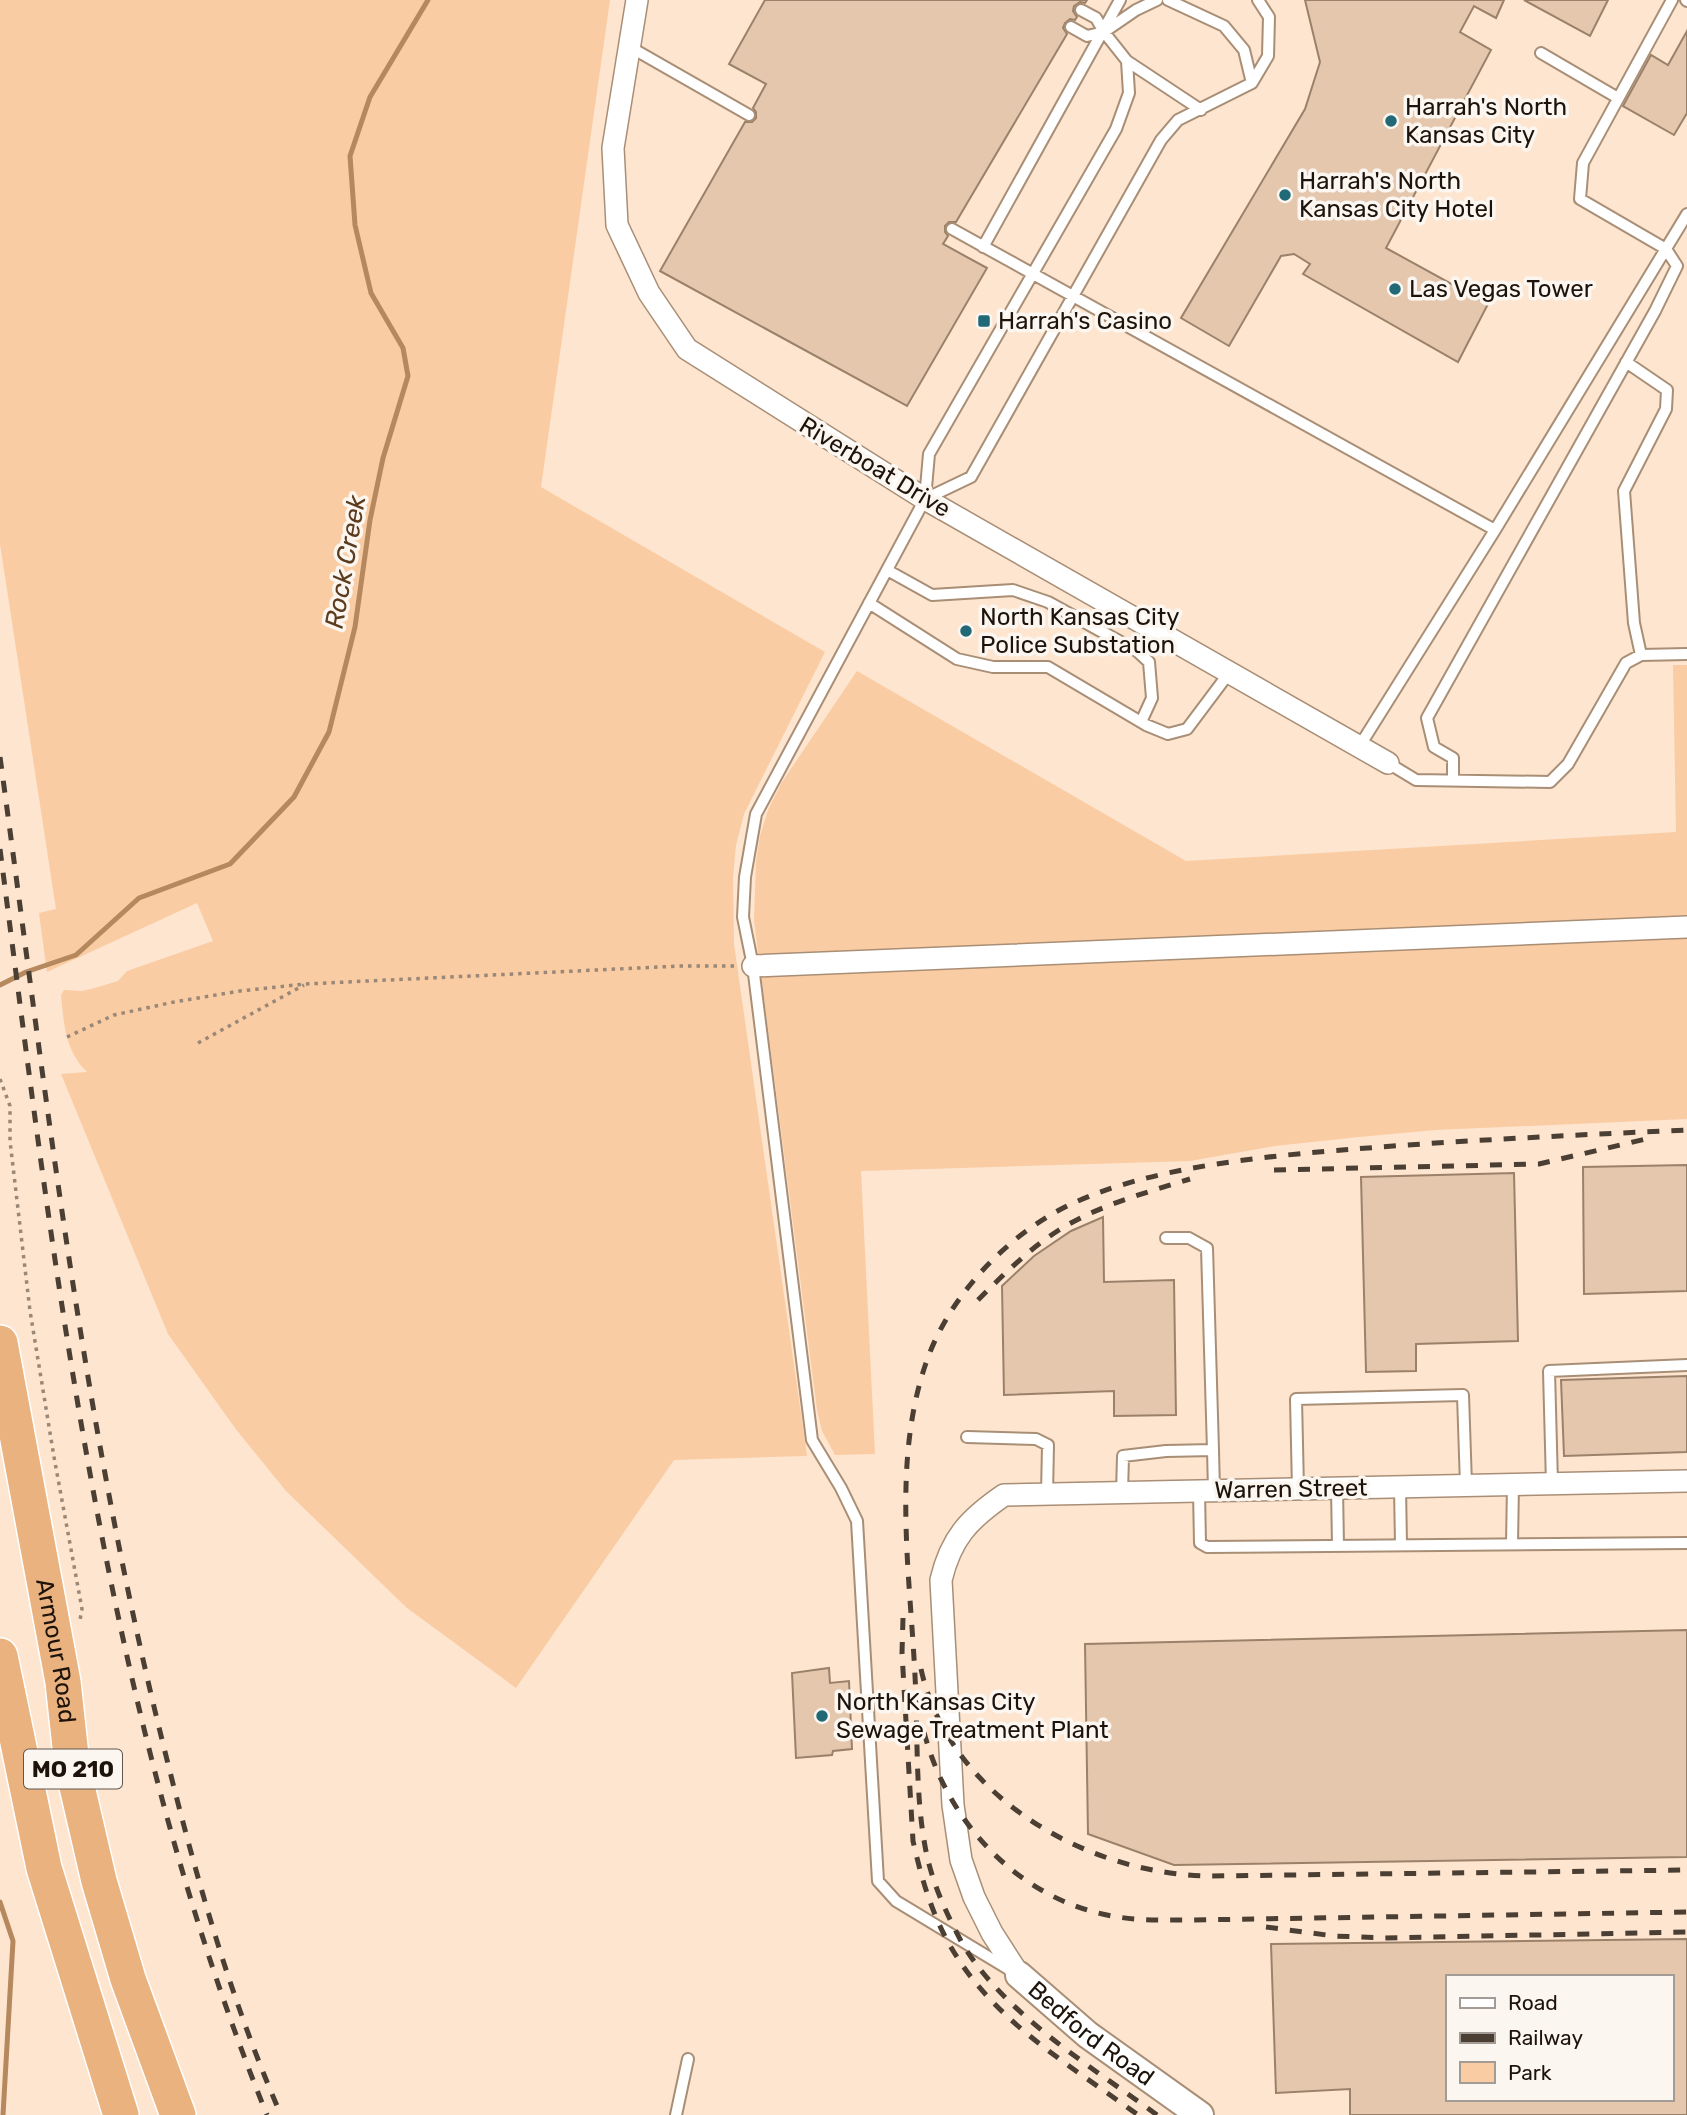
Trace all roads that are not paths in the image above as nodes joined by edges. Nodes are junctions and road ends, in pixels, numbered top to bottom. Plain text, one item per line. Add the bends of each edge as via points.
1 (637, 0) edge
2 (1120, 0) edge
3 (1157, 0) edge
4 (1168, 0) edge
5 (1258, 0) edge
6 (1672, 0) edge
7 (1081, 10) dead end
8 (1071, 27) dead end
9 (1104, 33) junction
10 (629, 47) junction
11 (1541, 53) dead end
12 (1126, 61) junction
13 (1252, 83) junction
14 (1618, 98) junction
15 (1201, 110) junction
16 (748, 115) dead end
17 (1687, 214) edge
18 (952, 229) dead end
19 (983, 247) junction
20 (1666, 249) junction
21 (1032, 274) junction
22 (1073, 296) junction
23 (1626, 362) junction
24 (925, 499) junction
25 (1495, 530) junction
26 (887, 570) junction
27 (869, 603) junction
28 (1687, 654) edge
29 (1641, 655) junction
30 (1229, 673) junction
31 (1141, 722) junction
32 (1359, 747) junction
33 (1388, 763) joint
34 (1453, 780) junction
35 (1687, 927) edge
36 (753, 966) junction
37 (1167, 1238) dead end
38 (0, 1343) edge
39 (1687, 1365) edge
40 (967, 1437) dead end
41 (1213, 1450) junction
42 (1687, 1480) edge
43 (1552, 1483) junction
44 (1513, 1484) junction
45 (1466, 1485) junction
46 (1400, 1487) junction
47 (1337, 1488) junction
48 (1298, 1489) junction
49 (1207, 1491) junction
50 (1122, 1493) junction
51 (1047, 1494) junction
52 (1687, 1543) edge
53 (1512, 1544) junction
54 (1401, 1545) junction
55 (1338, 1546) junction
56 (0, 1656) edge
57 (1019, 1975) junction
58 (688, 2059) dead end
59 (121, 2115) edge
60 (178, 2115) edge
61 (676, 2115) edge
62 (1200, 2115) edge

1 - 10 street, Riverboat Drive
2 - 9 lane
3 - 9 lane
4 - 13 lane via 1224,26 1244,50
5 - 13 lane via 1269,17 1268,56
6 - 14 lane
7 - 9 lane via 1096,18
8 - 9 lane via 1087,36
9 - 12 lane
9 - 19 lane
10 - 16 lane
10 - 24 street, Riverboat Drive via 613,148 617,225 649,293 687,349
11 - 14 lane
12 - 15 lane
12 - 21 lane via 1129,93 1116,129
13 - 15 lane
14 - 20 lane via 1583,163 1580,199
15 - 22 lane via 1178,120 1161,140
17 - 20 lane
18 - 19 lane
19 - 21 lane
20 - 23 lane via 1677,266
20 - 25 lane
21 - 22 lane
21 - 24 lane via 929,454
22 - 24 lane via 971,477
22 - 25 lane
23 - 29 lane via 1667,390 1666,409 1624,491 1634,623
23 - 34 lane via 1427,718 1434,747 1452,758
24 - 26 lane
24 - 30 street, Riverboat Drive
25 - 32 lane
26 - 27 lane
26 - 31 lane via 932,594 1013,590 1048,602 1137,651 1149,662 1152,690
27 - 31 lane via 957,659 993,667 1048,667
27 - 36 lane via 756,814 743,918
28 - 29 lane
29 - 34 lane via 1626,663 1568,764 1549,782
30 - 31 lane via 1187,729 1168,734
30 - 32 street, Riverboat Drive
32 - 33 street, Riverboat Drive
33 - 34 lane via 1416,780
35 - 36 street
36 - 57 lane via 812,1440 857,1521 878,1881 896,1900
37 - 41 lane via 1189,1238 1208,1248
38 - 60 highway, Armour Road / MO 210 via 63,1682 72,1765 128,1979
39 - 43 lane via 1549,1371
40 - 51 lane via 1036,1439 1048,1445
41 - 49 lane
41 - 50 lane via 1123,1456
42 - 43 street, Warren Street
43 - 44 street, Warren Street
44 - 45 street, Warren Street
44 - 53 lane
45 - 46 street, Warren Street
45 - 48 lane via 1463,1395 1296,1399
46 - 47 street, Warren Street
46 - 54 lane
47 - 48 street, Warren Street
47 - 55 lane
48 - 49 street, Warren Street
49 - 50 street, Warren Street
49 - 55 lane via 1200,1543 1207,1546
50 - 51 street, Warren Street
51 - 57 street, Warren Street via 1004,1496 982,1510 955,1540 941,1580 953,1805 961,1860 986,1922
52 - 53 lane
53 - 54 lane
54 - 55 lane
56 - 59 highway, MO 210 via 44,1867
57 - 62 street, Bedford Road via 1088,2035
58 - 61 lane

